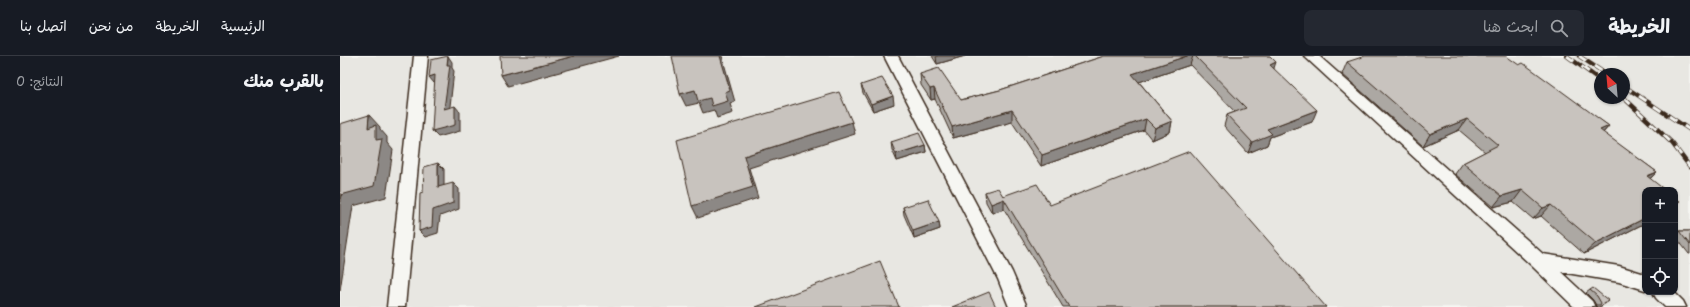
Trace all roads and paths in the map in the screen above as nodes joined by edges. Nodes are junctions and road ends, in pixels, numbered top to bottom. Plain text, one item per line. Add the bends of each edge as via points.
1 (421, 56) edge
2 (891, 56) edge
3 (1311, 56) edge
4 (1538, 261) junction
5 (1642, 281) edge
6 (1665, 295) edge
7 (396, 307) edge
8 (1018, 307) edge
9 (1586, 307) edge
10 (1677, 307) edge

1 - 7 street
2 - 8 street via 1006,277
3 - 4 street
4 - 5 street via 1619,274
4 - 9 street
6 - 10 street

